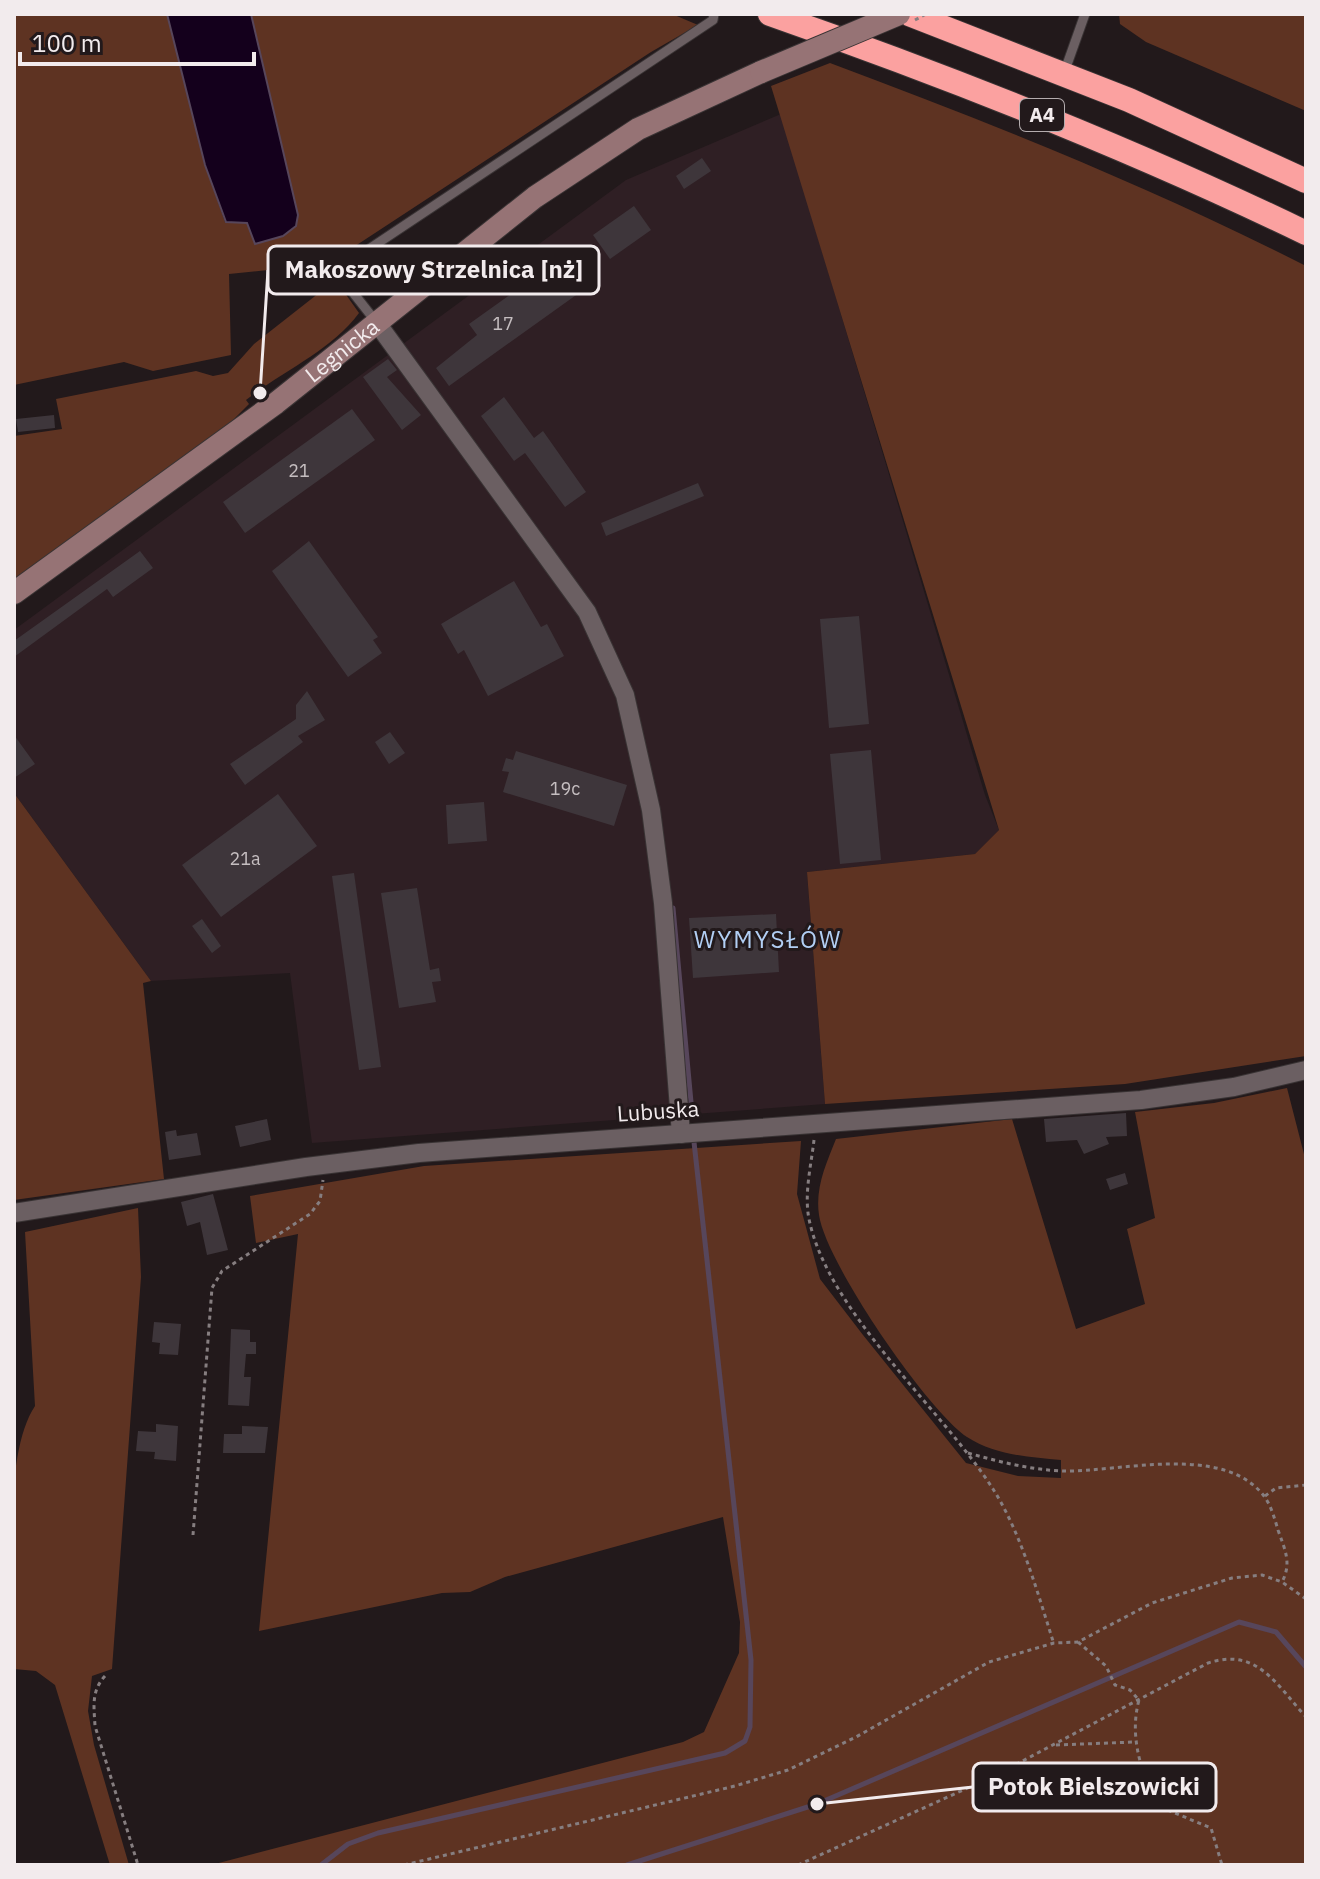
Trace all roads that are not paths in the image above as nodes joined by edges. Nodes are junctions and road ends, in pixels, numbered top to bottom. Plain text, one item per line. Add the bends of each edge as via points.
1 (714, 14) edge
2 (770, 14) edge
3 (899, 14) edge
4 (909, 14) edge
5 (1085, 14) edge
6 (1064, 73) junction
7 (1306, 181) edge
8 (1306, 233) edge
9 (377, 323) junction
10 (14, 593) edge
11 (1306, 1070) edge
12 (681, 1134) junction
13 (14, 1213) edge

1 - 9 lane via 713,20 336,271
2 - 8 highway, A4 via 1033,111
3 - 9 main road, Legnicka, bridge via 638,129 535,197
4 - 6 highway, A4
5 - 6 lane
6 - 7 highway, A4
9 - 10 main road, Legnicka
9 - 12 street via 587,612 625,695 653,826
11 - 12 street, Lubuska via 1141,1100
12 - 13 street, Lubuska via 419,1153

